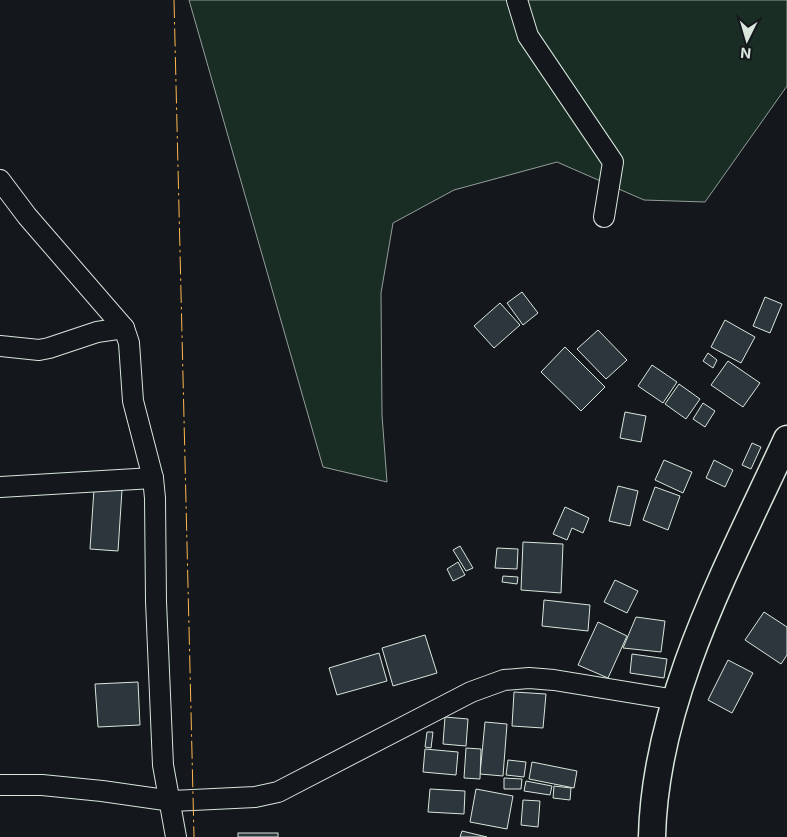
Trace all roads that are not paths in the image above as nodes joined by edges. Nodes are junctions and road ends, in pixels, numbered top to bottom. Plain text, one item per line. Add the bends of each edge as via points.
1 (518, 0) edge
2 (0, 180) edge
3 (604, 217) dead end
4 (124, 328) junction
5 (0, 346) edge
6 (787, 439) edge
7 (153, 478) junction
8 (0, 486) edge
9 (676, 700) junction
10 (0, 785) edge
11 (172, 801) junction
12 (176, 837) edge
13 (652, 837) edge

1 - 3 street via 528,36 614,162
2 - 4 street
4 - 5 street via 97,332 39,350
4 - 7 street via 129,343 134,401
6 - 9 main road via 726,571
7 - 8 street
7 - 11 street via 163,765
9 - 11 street via 554,680 504,680 471,692 278,792 255,797
9 - 13 main road via 660,755 652,804
10 - 11 street via 102,790
11 - 12 street

